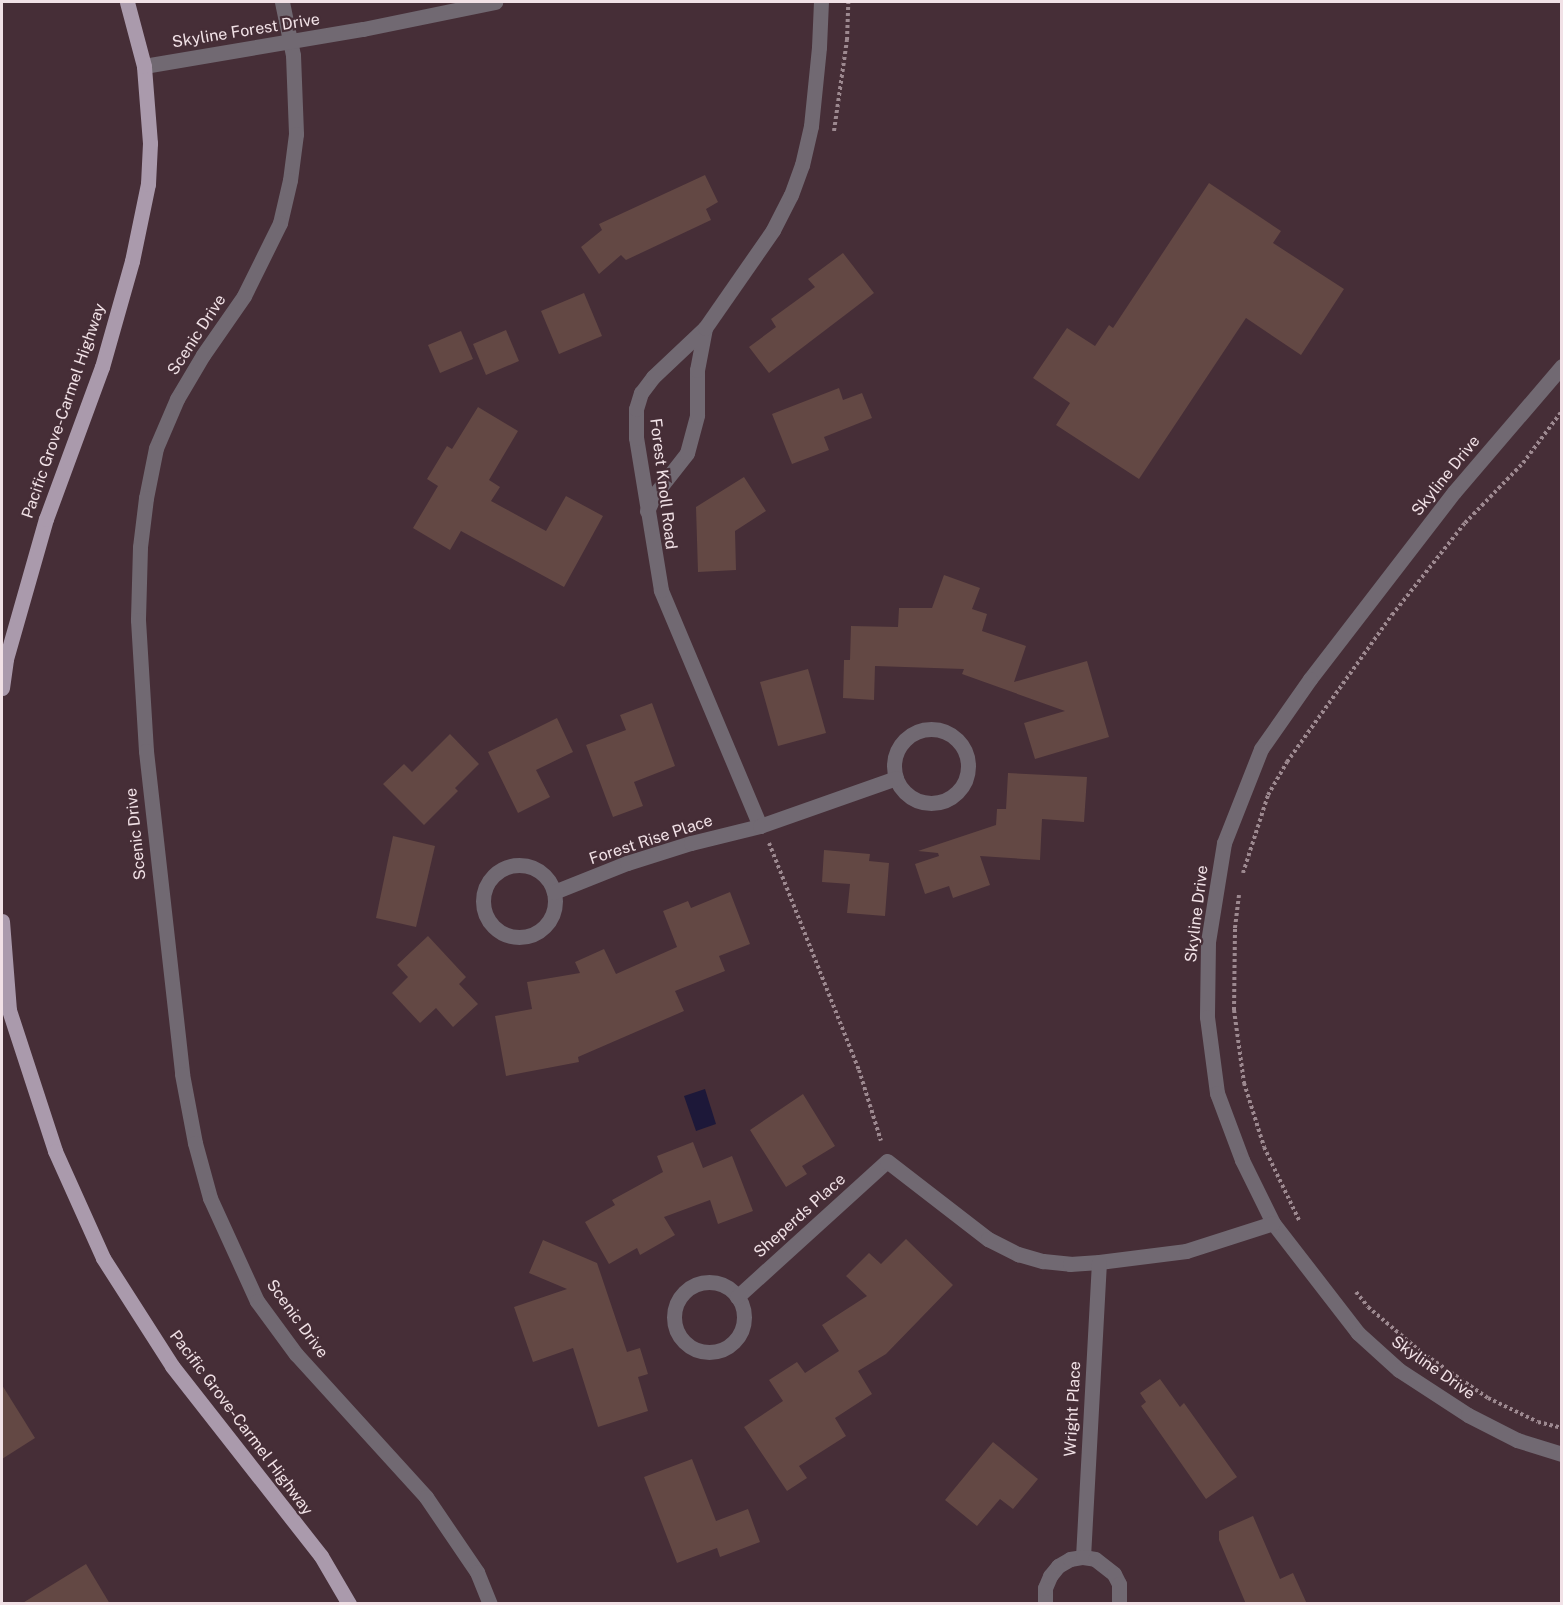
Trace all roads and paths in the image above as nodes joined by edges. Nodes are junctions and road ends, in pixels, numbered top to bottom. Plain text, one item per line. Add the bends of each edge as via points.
1 (127, 2) edge
2 (282, 2) edge
3 (495, 2) edge
4 (821, 2) edge
5 (848, 2) edge
6 (144, 66) junction
7 (834, 131) dead end
8 (705, 328) junction
9 (1562, 366) edge
10 (1562, 411) edge
11 (647, 511) junction
12 (2, 688) edge
13 (896, 778) junction
14 (760, 826) junction
15 (1242, 876) dead end
16 (1240, 886) dead end
17 (554, 892) junction
18 (2, 921) edge
19 (887, 1161) junction
20 (1300, 1221) dead end
21 (1274, 1223) junction
22 (1099, 1262) junction
23 (1354, 1290) dead end
24 (737, 1297) junction
25 (1562, 1428) edge
26 (1562, 1454) edge
27 (1083, 1557) junction
28 (349, 1604) edge
29 (490, 1604) edge
30 (1046, 1604) edge
31 (1119, 1604) edge

1 - 6 main road, Pacific Grove-Carmel Highway
2 - 29 street, Scenic Drive via 292,56 297,134 280,222 244,296 177,399 156,448 140,547 138,620 146,750 182,1074 210,1198 257,1300 296,1354 426,1497 477,1572
3 - 6 street, Skyline Forest Drive
4 - 8 street, Forest Knoll Road via 811,126 802,165 773,230
5 - 7 path
6 - 12 main road, Pacific Grove-Carmel Highway via 150,144 132,261 102,367 46,519 6,659
8 - 11 street via 698,358 697,415 692,438 687,453 655,494
8 - 11 street, Forest Knoll Road via 674,355 641,393 636,409 636,438
9 - 21 street, Skyline Drive via 1454,492 1310,679 1261,749 1224,843 1208,942 1207,1017 1215,1082 1242,1160
10 - 15 path via 1523,463 1465,523 1392,615 1287,762 1268,795
11 - 14 street, Forest Knoll Road via 662,590
13 - 13 street via 911,797 935,804 947,800 965,783 968,758 955,737 939,730 921,730 901,743 895,754
13 - 14 street, Forest Rise Place
14 - 17 street, Forest Rise Place via 627,863
14 - 19 path via 779,864 859,1070
16 - 20 path via 1234,1010 1244,1083 1264,1147
17 - 17 street via 550,882 532,867 509,866 489,881 483,904 494,926 504,933 526,936 546,925 555,904
18 - 28 main road, Pacific Grove-Carmel Highway via 9,1010 55,1151 104,1258 172,1366 321,1556
19 - 22 street via 988,1239 1018,1254 1070,1264
19 - 24 street, Sheperds Place
21 - 22 street via 1186,1251
21 - 26 street, Skyline Drive via 1358,1333 1399,1370 1468,1415 1518,1440
22 - 27 street, Wright Place
23 - 25 path via 1421,1352 1488,1398 1538,1422
24 - 24 street via 713,1283 691,1287 682,1295 674,1315 680,1337 697,1351 709,1353 731,1345 743,1325 744,1313
27 - 30 street via 1070,1559 1050,1576 1045,1588
27 - 31 street via 1095,1559 1114,1574 1119,1584

